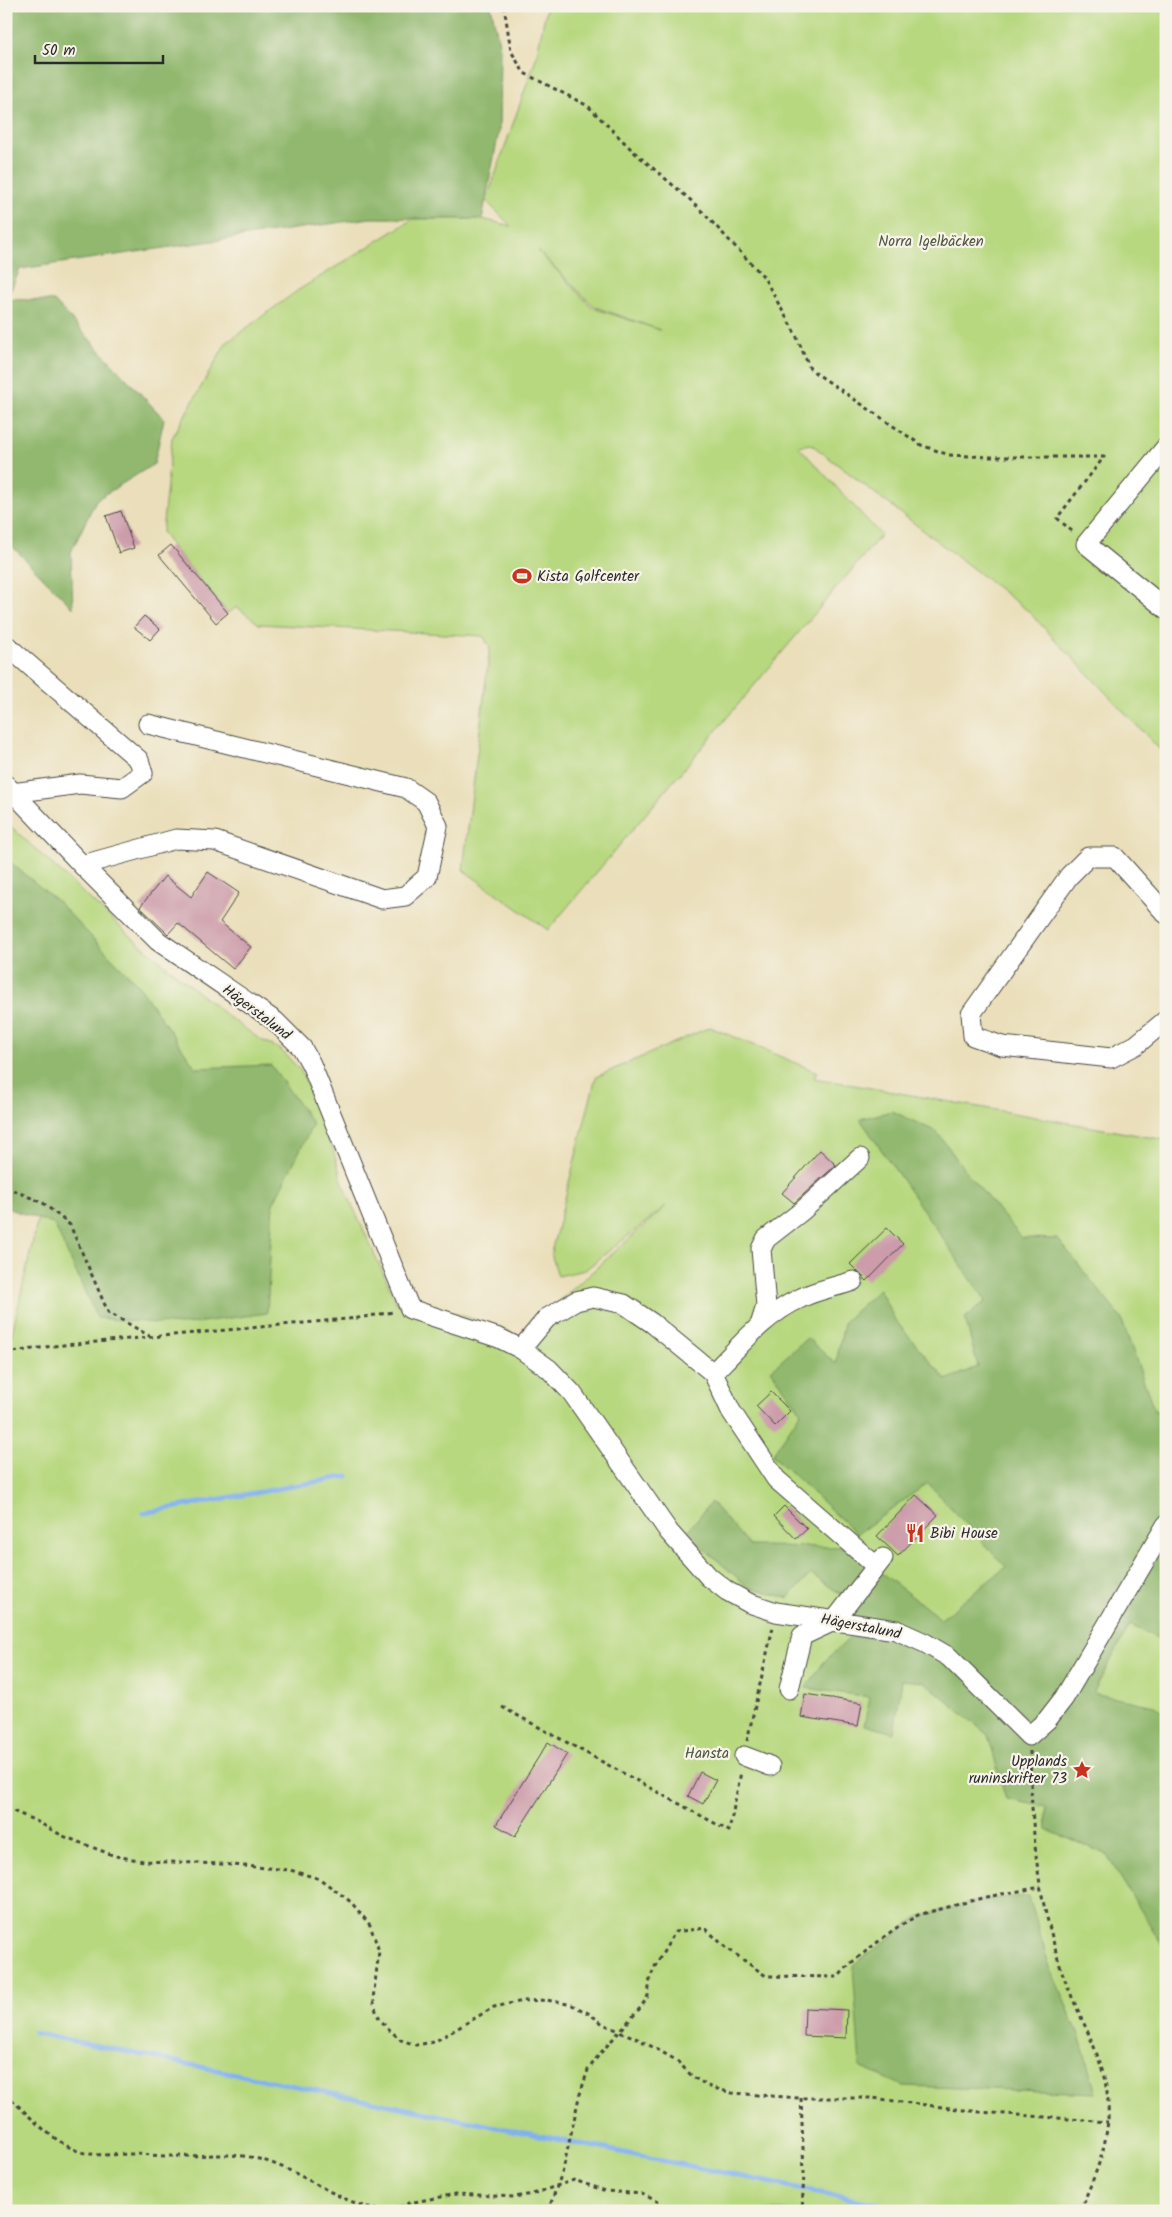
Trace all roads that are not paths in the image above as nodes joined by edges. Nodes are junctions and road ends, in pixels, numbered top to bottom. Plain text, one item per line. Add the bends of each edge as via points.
1 (1166, 447) edge
2 (1166, 609) edge
3 (6, 645) edge
4 (148, 724) dead end
5 (9, 789) edge
6 (82, 865) junction
7 (1166, 914) edge
8 (1166, 1020) edge
9 (860, 1158) dead end
10 (853, 1281) dead end
11 (760, 1325) junction
12 (522, 1349) junction
13 (713, 1374) junction
14 (1166, 1525) edge
15 (834, 1620) junction
16 (789, 1689) dead end
17 (744, 1756) road end
18 (770, 1766) dead end

1 - 2 street via 1086,544
3 - 5 street via 139,760 143,774 122,788 80,784
4 - 6 street via 406,788 426,802 438,826 427,877 405,896 382,899 215,841 176,839
5 - 6 street, Hägerstalund
6 - 12 street, Hägerstalund via 158,941 275,1021 302,1048 410,1309 499,1338
7 - 8 street via 1115,857 1088,857 1069,876 971,1014 973,1036 1002,1046 1111,1058 1136,1045
9 - 11 street via 766,1239 761,1249 766,1306
10 - 11 street via 802,1297
11 - 13 street
12 - 13 street via 546,1318 560,1309 576,1301 610,1300 624,1304 652,1323
12 - 15 street, Hägerstalund via 549,1369 572,1393 669,1532 709,1577 749,1603 776,1612
13 - 15 street via 732,1411 776,1479 880,1562
14 - 15 street, Hägerstalund via 1064,1698 1029,1736 949,1657 896,1630
15 - 16 street via 802,1636
17 - 18 street

